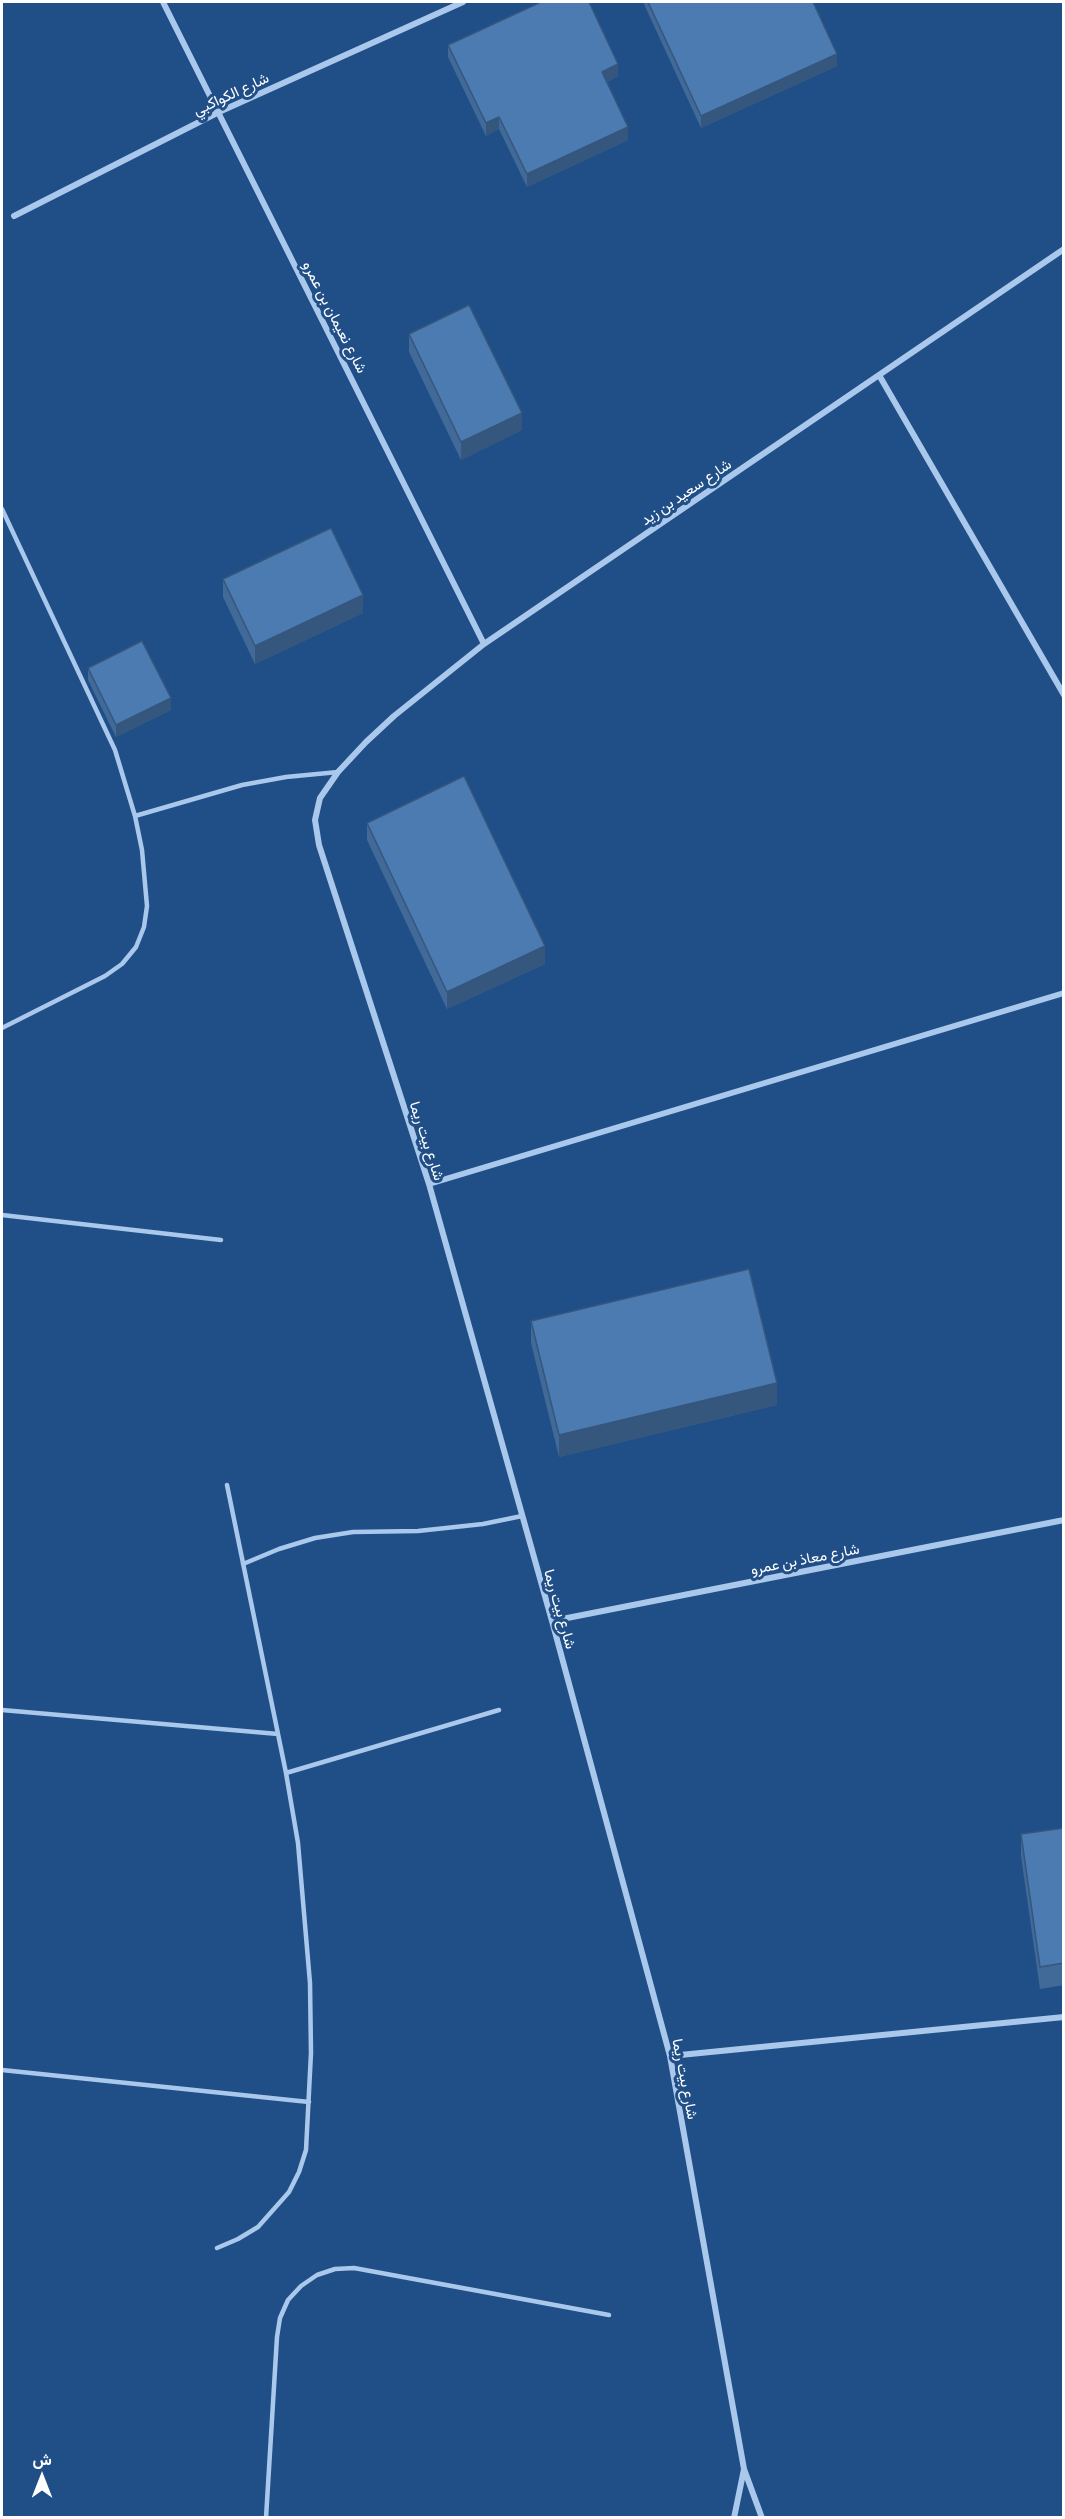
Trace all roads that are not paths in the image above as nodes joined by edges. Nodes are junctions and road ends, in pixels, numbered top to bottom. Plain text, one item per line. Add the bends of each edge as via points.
1 (163, 2) edge
2 (463, 2) edge
3 (219, 112) junction
4 (14, 216) dead end
5 (1064, 249) edge
6 (879, 375) junction
7 (2, 509) edge
8 (484, 644) junction
9 (1064, 695) edge
10 (338, 772) junction
11 (135, 816) junction
12 (1064, 993) edge
13 (2, 1028) edge
14 (429, 1184) junction
15 (2, 1215) edge
16 (221, 1240) dead end
17 (227, 1485) dead end
18 (522, 1516) junction
19 (1064, 1520) edge
20 (243, 1564) junction
21 (552, 1621) junction
22 (2, 1710) edge
23 (500, 1710) dead end
24 (278, 1734) junction
25 (286, 1773) junction
26 (1064, 2017) edge
27 (670, 2056) junction
28 (2, 2070) edge
29 (309, 2102) junction
30 (216, 2248) dead end
31 (609, 2315) dead end
32 (744, 2469) junction
33 (266, 2517) edge
34 (734, 2517) edge
35 (762, 2517) edge

1 - 3 street, شارع نعيمان بن عمرو
2 - 3 street, شارع الكواكبي
3 - 4 street, شارع الكواكبي
3 - 8 street, شارع نعيمان بن عمرو
5 - 6 street, شارع سعيد بن زيد
6 - 8 street, شارع سعيد بن زيد
6 - 9 street
7 - 11 lane via 115,750
8 - 10 street, شارع سعيد بن زيد via 394,716
10 - 11 lane via 242,785
10 - 14 street, شارع بيت ريما via 320,798 315,820 319,845
11 - 13 lane via 147,906 136,947 105,976
12 - 14 street
14 - 18 street, شارع بيت ريما
15 - 16 lane
17 - 20 lane
18 - 20 lane via 473,1526 353,1532 315,1538
18 - 21 street, شارع بيت ريما
19 - 21 street, شارع معاذ بن عمرو
20 - 24 lane
21 - 27 street, شارع بيت ريما
22 - 24 lane
23 - 25 lane
24 - 25 lane
25 - 29 lane via 306,1913
26 - 27 street
27 - 32 street, شارع بيت ريما
28 - 29 lane
29 - 30 lane via 306,2150 289,2192 258,2227
31 - 33 lane via 354,2268 316,2275 294,2293 280,2318
32 - 34 street, شارع بيت ريما
32 - 35 street, شارع بيت ريما

